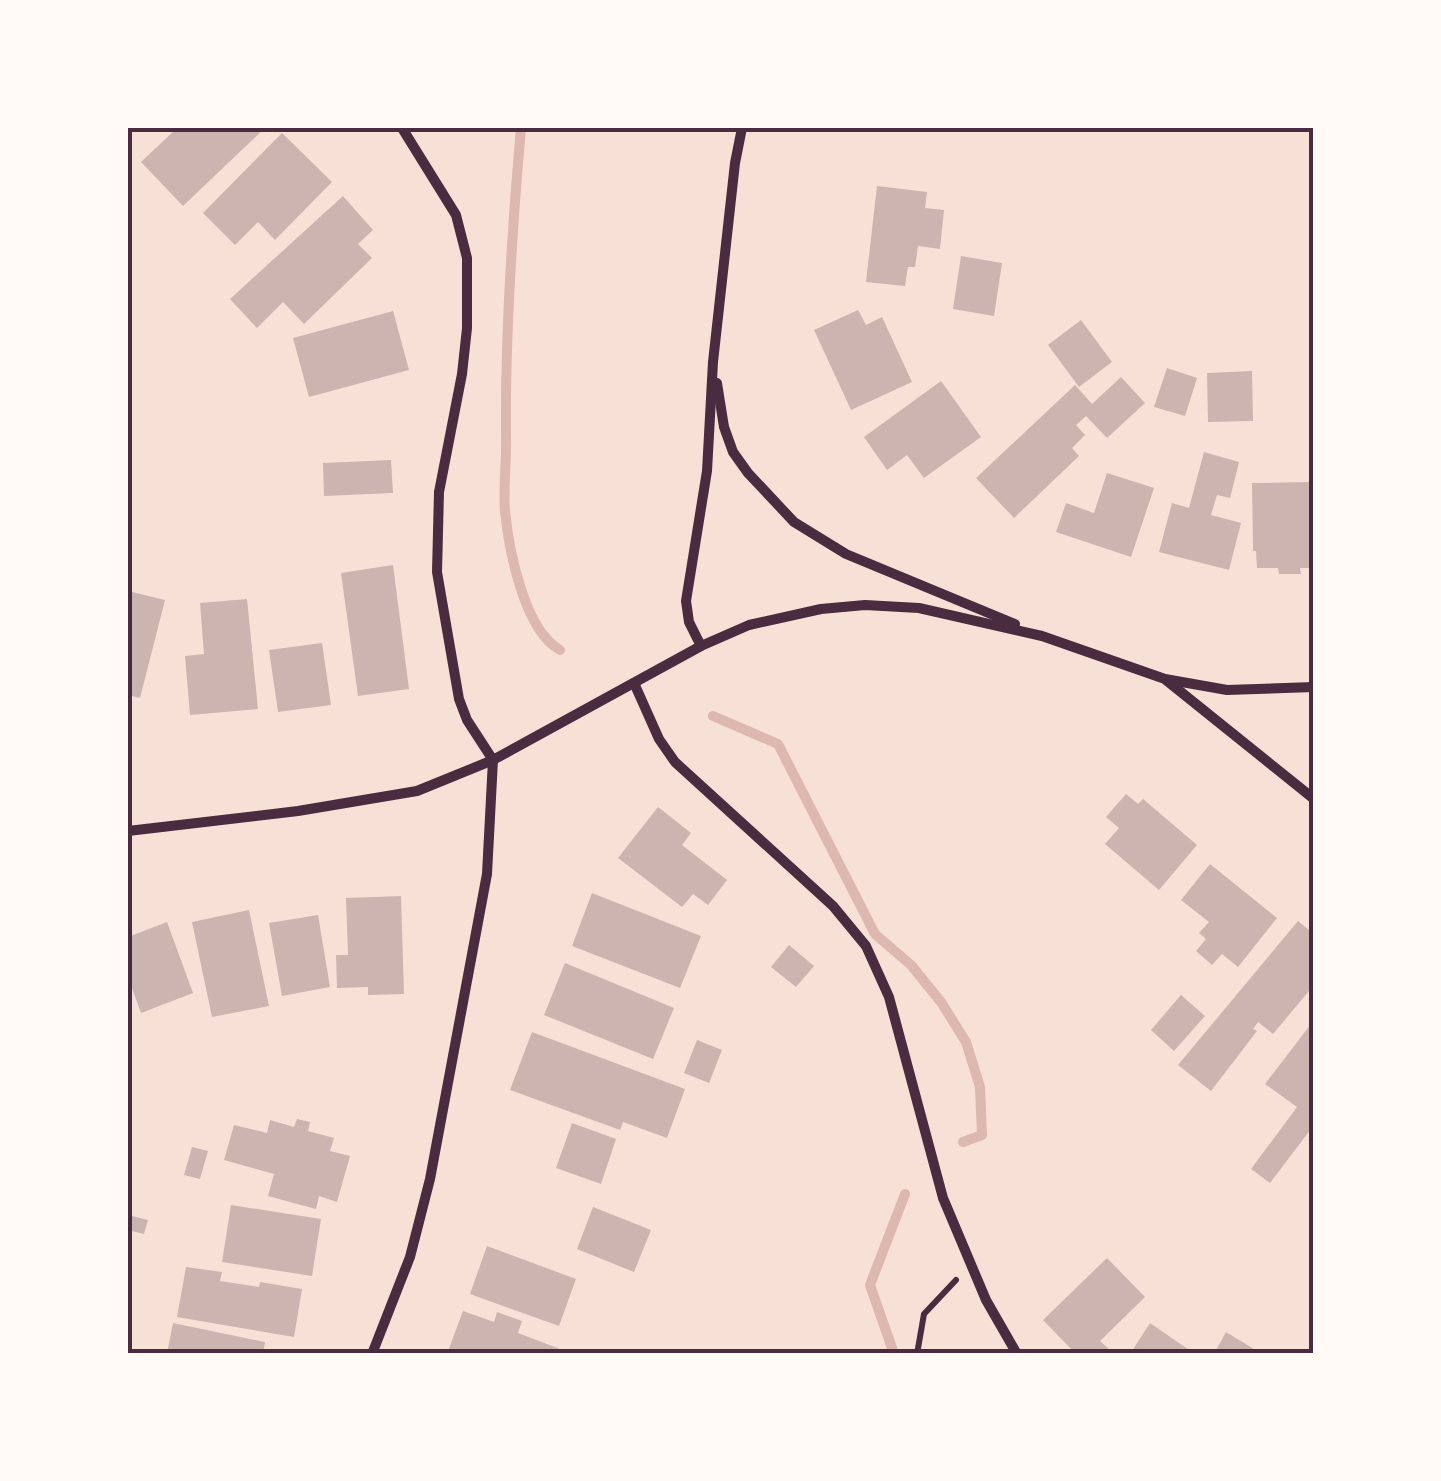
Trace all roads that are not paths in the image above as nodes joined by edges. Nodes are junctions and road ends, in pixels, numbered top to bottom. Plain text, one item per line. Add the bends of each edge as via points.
1 (402, 128) edge
2 (742, 128) edge
3 (713, 362) junction
4 (1042, 636) junction
5 (701, 646) junction
6 (1165, 679) junction
7 (634, 683) junction
8 (1314, 687) edge
9 (493, 760) junction
10 (1314, 798) edge
11 (128, 831) edge
12 (372, 1354) edge
13 (1018, 1354) edge

1 - 9 street via 456,216 466,258 467,328 439,492 437,572 459,700
2 - 3 street
3 - 4 street via 733,452 794,522 846,554
3 - 5 street via 707,471 686,601
4 - 5 street via 919,608 865,605 748,625
4 - 6 street
5 - 7 street
6 - 8 street via 1228,690
6 - 10 street
7 - 9 street
7 - 13 street via 675,762 834,906 866,946 890,997 943,1198 986,1300
9 - 11 street via 417,791
9 - 12 street via 487,874 430,1179 410,1257

